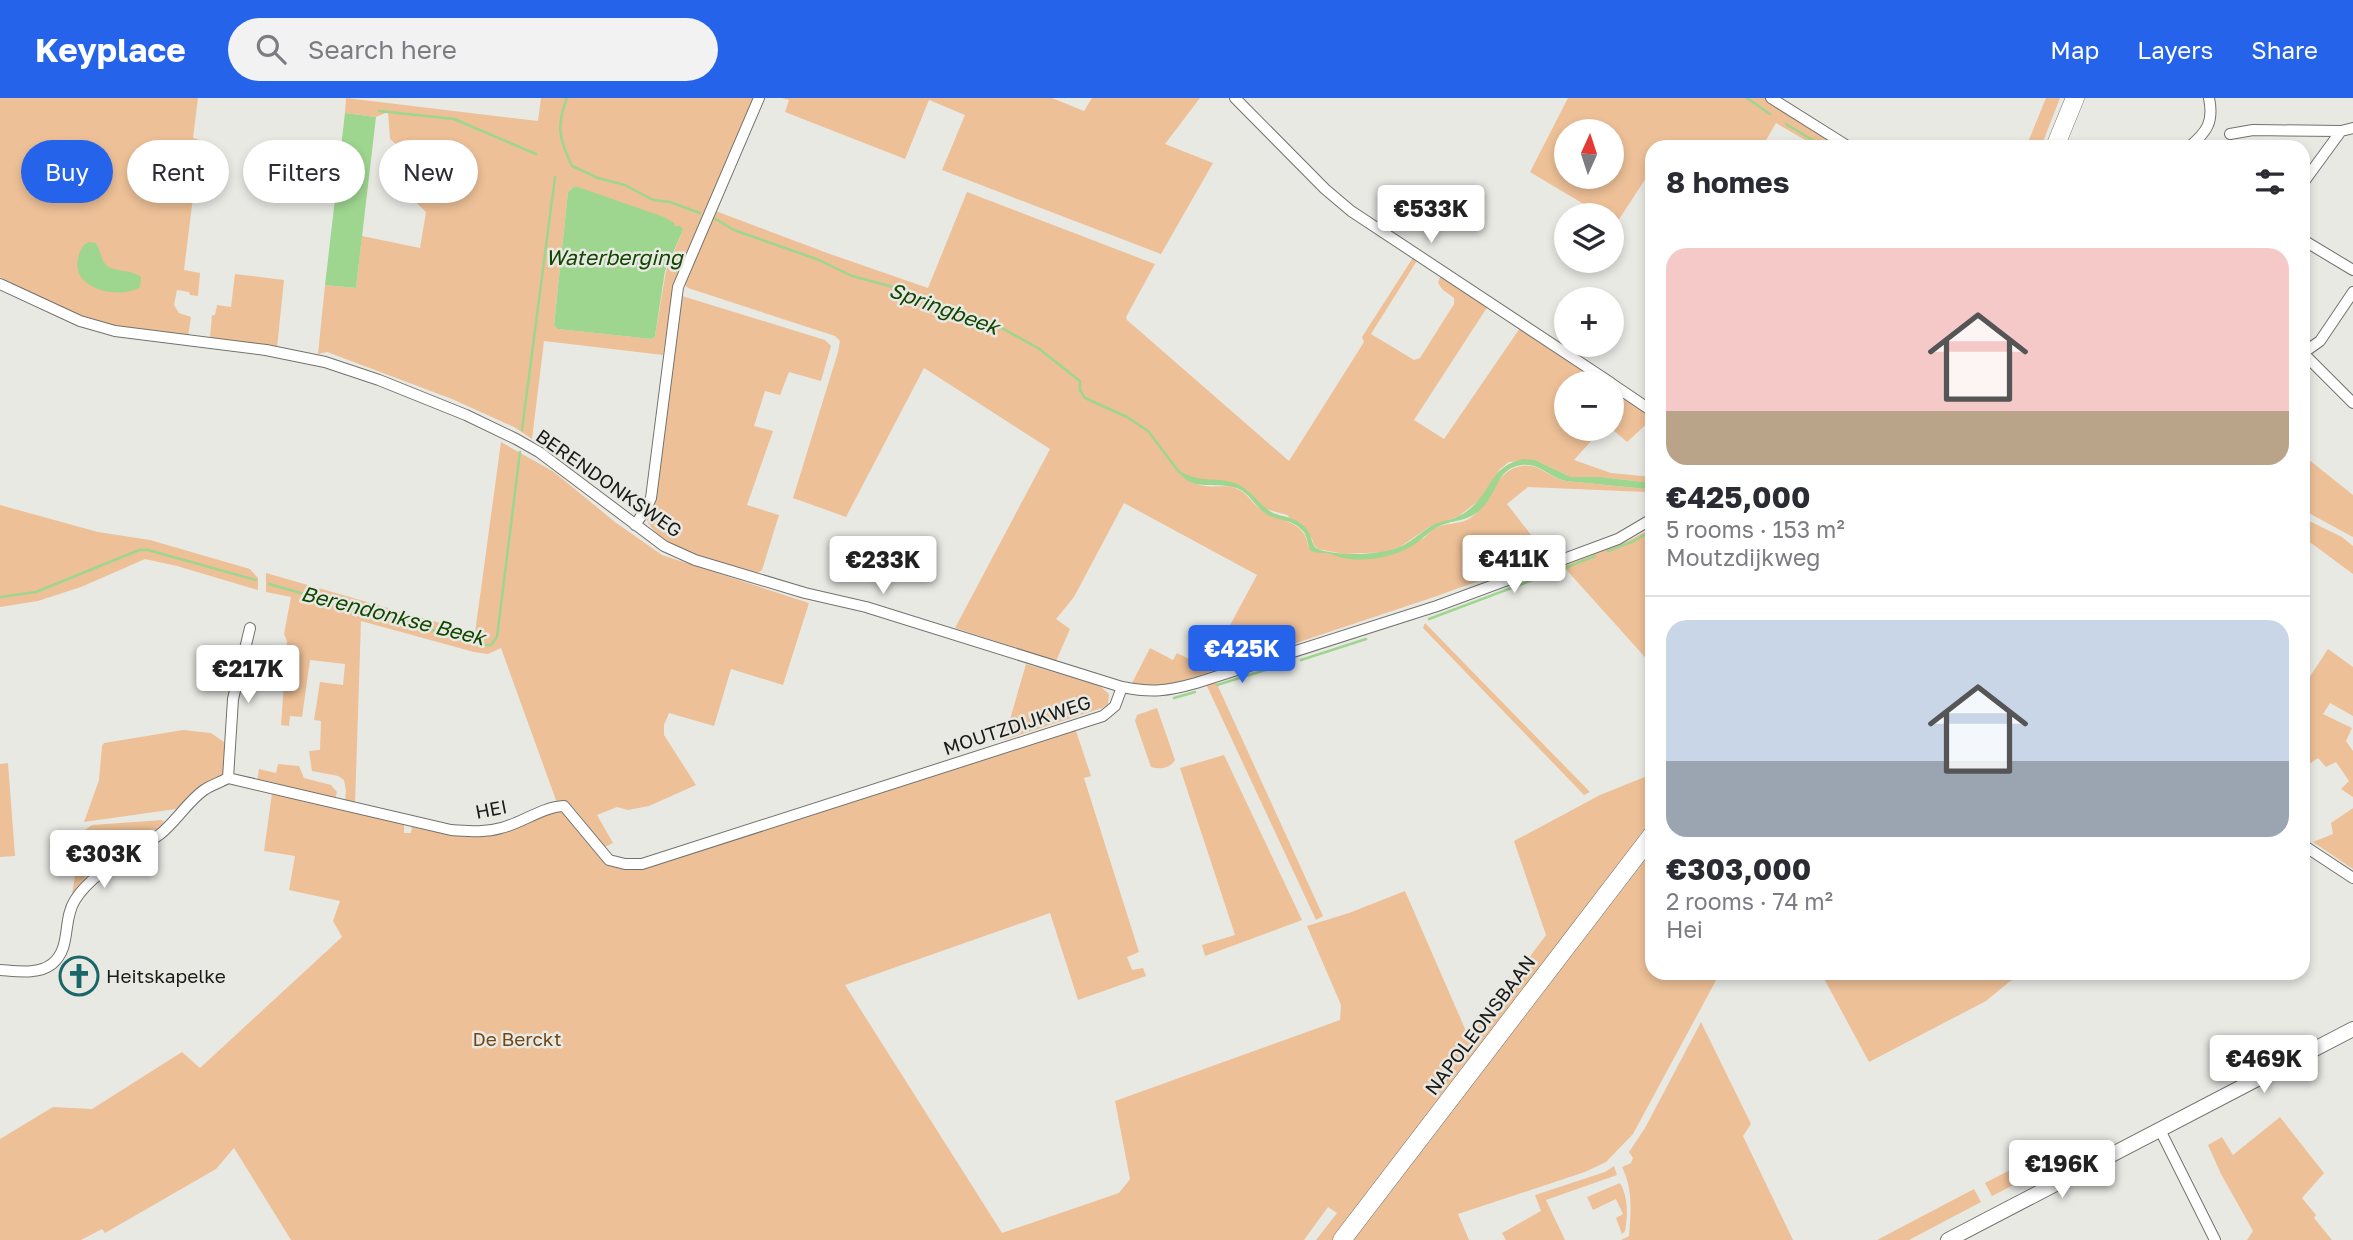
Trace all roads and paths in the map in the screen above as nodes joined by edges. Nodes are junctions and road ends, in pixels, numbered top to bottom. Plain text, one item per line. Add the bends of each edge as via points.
1 (759, 98) edge
2 (1235, 98) edge
3 (1771, 98) edge
4 (2064, 98) edge
5 (2075, 98) edge
6 (2209, 98) edge
7 (2353, 128) edge
8 (2341, 131) junction
9 (2230, 134) dead end
10 (1838, 140) edge
11 (2047, 140) edge
12 (2058, 140) edge
13 (2198, 140) edge
14 (2310, 173) edge
15 (2310, 244) edge
16 (2353, 270) edge
17 (0, 284) edge
18 (2353, 292) edge
19 (2310, 348) edge
20 (2310, 360) edge
21 (1591, 371) edge
22 (1624, 393) edge
23 (2353, 403) edge
24 (1645, 406) edge
25 (1645, 523) edge
26 (635, 525) junction
27 (250, 628) dead end
28 (1122, 687) junction
29 (228, 778) junction
30 (734, 835) joint
31 (1645, 844) edge
32 (2310, 850) edge
33 (2353, 878) edge
34 (0, 970) edge
35 (2353, 1029) edge
36 (2160, 1130) junction
37 (1342, 1240) edge
38 (1948, 1240) edge
39 (2215, 1240) edge

1 - 26 street via 678,287 651,498
2 - 21 street via 1351,211
3 - 10 street
4 - 11 main road
5 - 12 main road
6 - 13 street via 2211,120
7 - 8 street
8 - 9 street
8 - 14 street
15 - 16 street
17 - 26 street, BERENDONKSWEG via 80,321 115,331 266,350 379,380 466,415 539,452
18 - 19 street via 2320,341
20 - 23 street
22 - 24 street
25 - 28 street via 1619,539 1437,606 1209,679 1166,692
26 - 28 street, BERENDONKSWEG via 664,546 695,560 866,607
27 - 29 street via 233,699
28 - 30 street, MOUTZDIJKWEG via 1115,706 1103,716
29 - 30 street, HEI via 451,830 501,828 564,806 609,860 625,864 642,864
29 - 34 street via 204,790 161,833 89,881 73,902 60,955 50,965 30,972
31 - 37 main road, NAPOLEONSBAAN
32 - 33 street
35 - 36 street
36 - 38 street
36 - 39 street

